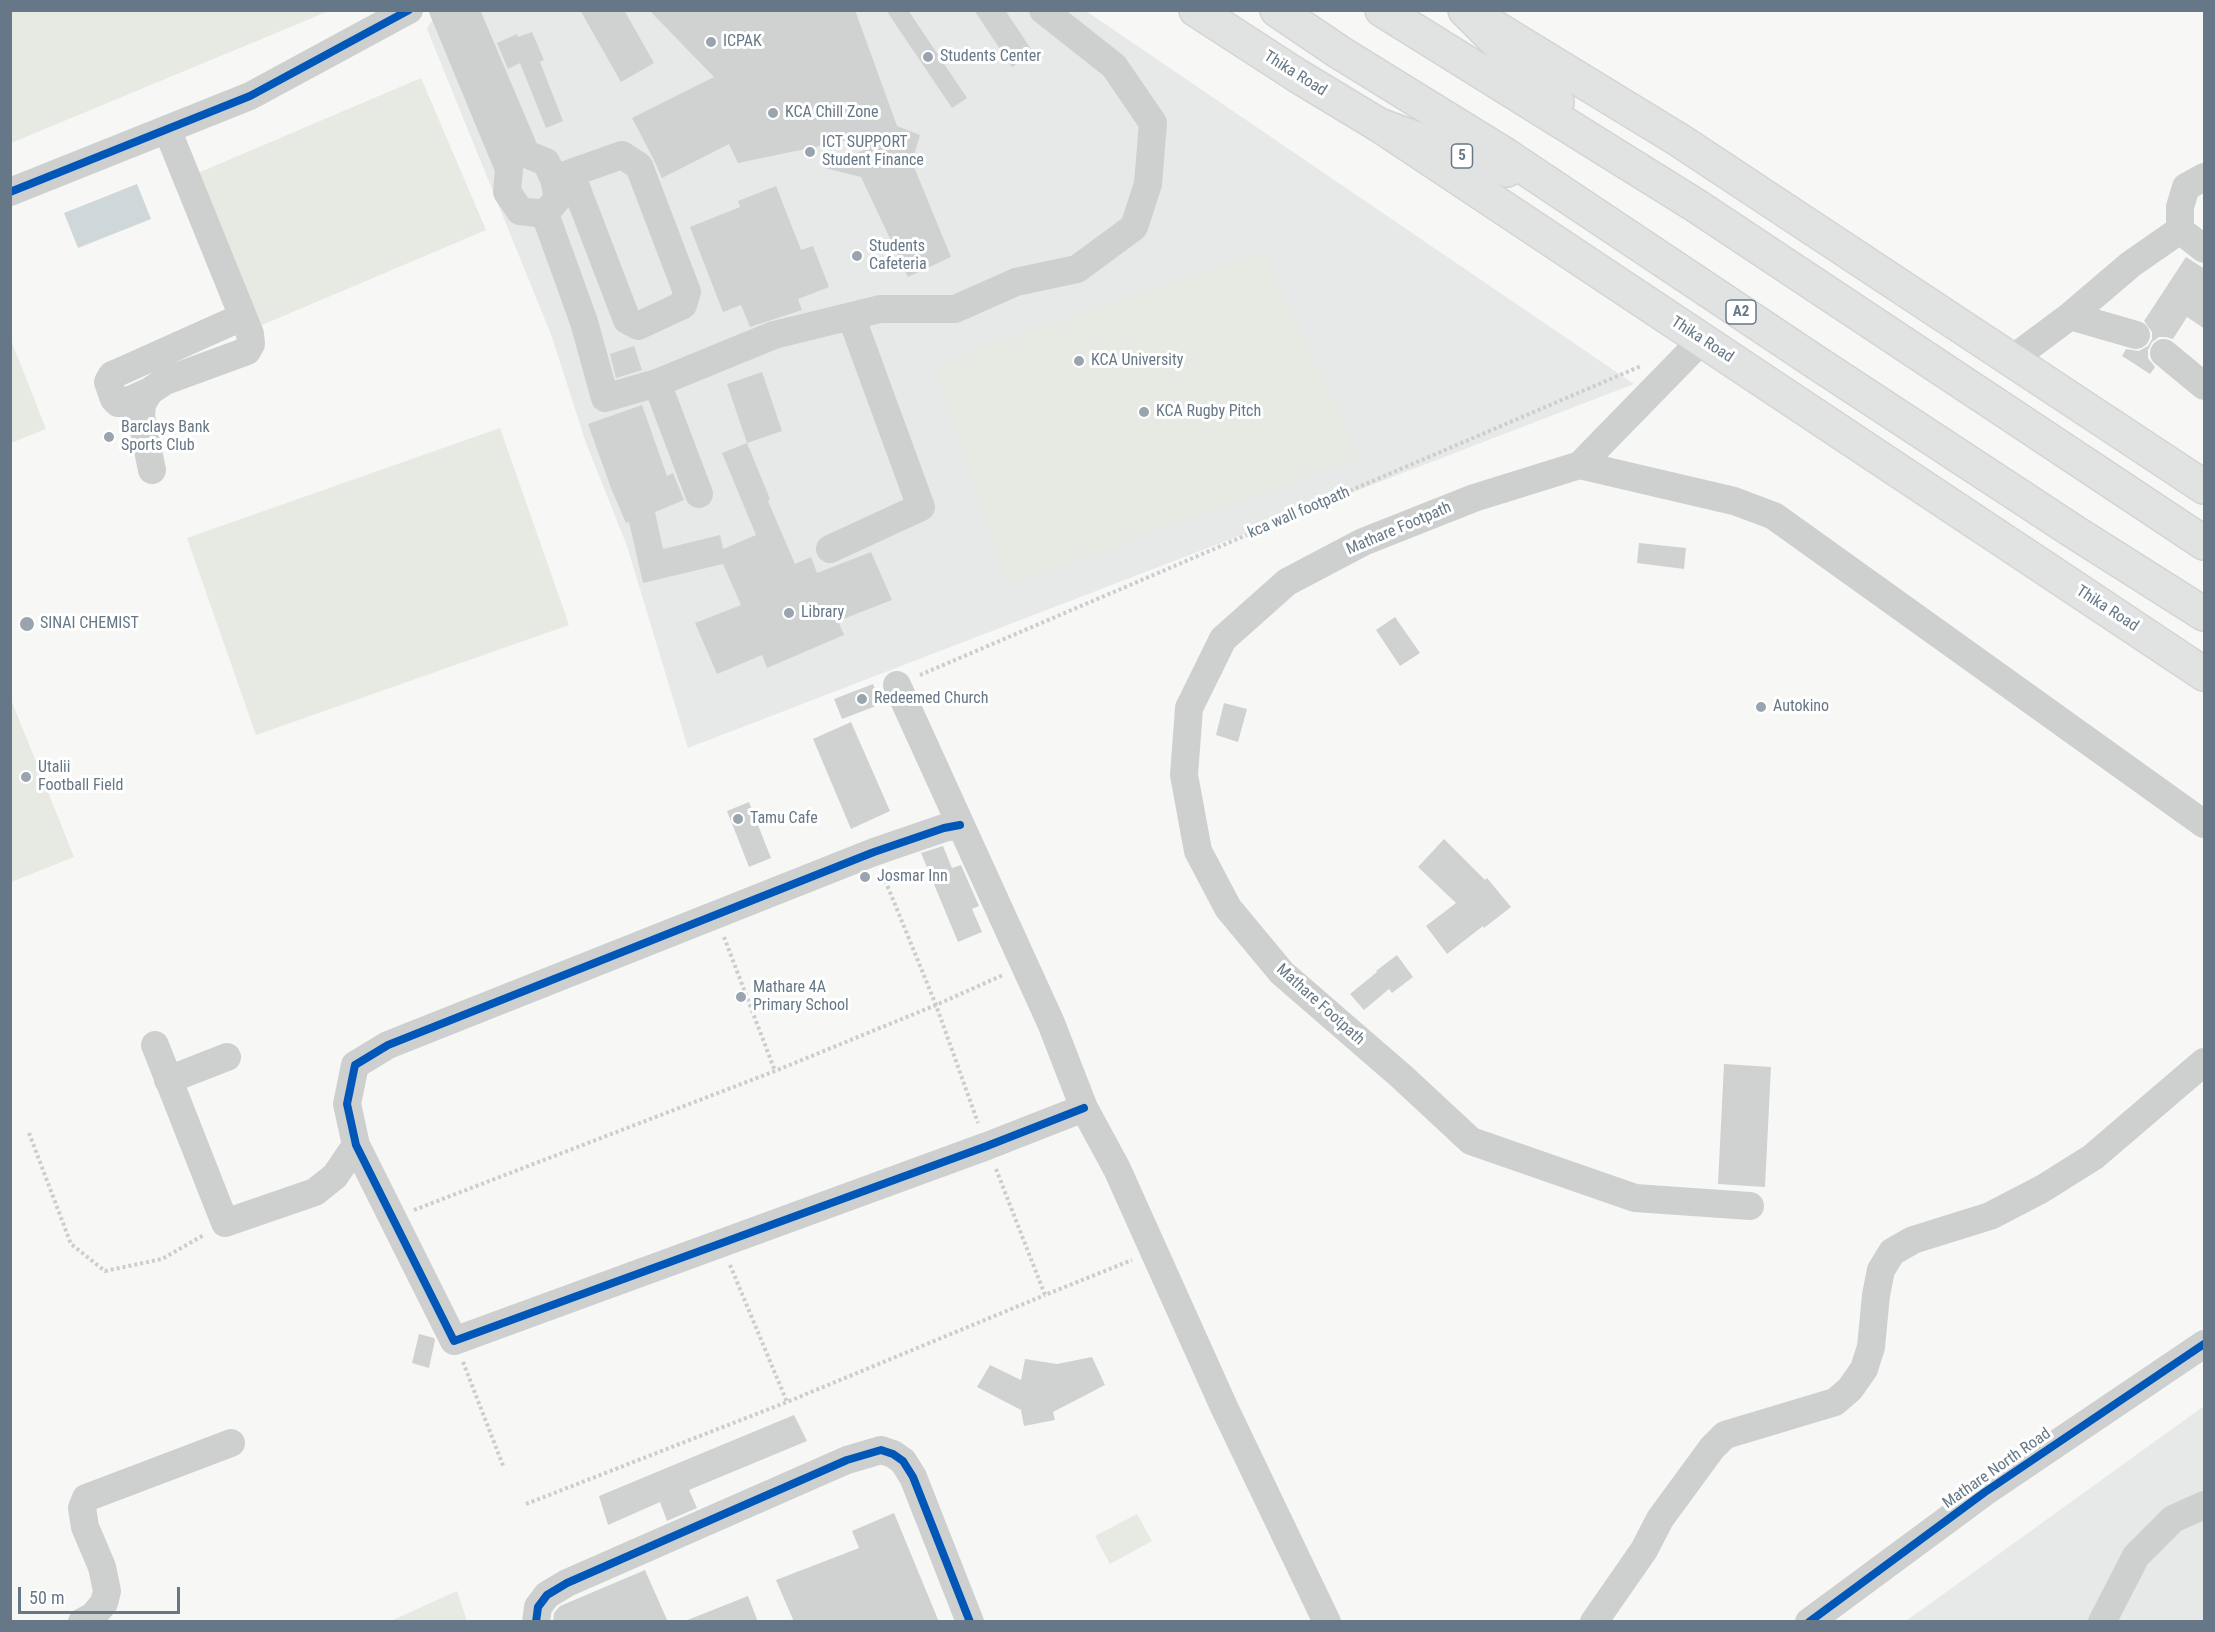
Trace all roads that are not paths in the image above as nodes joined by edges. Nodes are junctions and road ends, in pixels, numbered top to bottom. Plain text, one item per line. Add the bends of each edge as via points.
1 (409, 10) edge
2 (443, 10) edge
3 (465, 10) edge
4 (1043, 10) edge
5 (1196, 10) edge
6 (1276, 10) edge
7 (1382, 10) edge
8 (1465, 10) edge
9 (1379, 125) junction
10 (167, 129) junction
11 (1596, 141) junction
12 (518, 161) junction
13 (562, 176) junction
14 (2205, 177) edge
15 (1546, 182) junction
16 (10, 192) edge
17 (537, 213) junction
18 (2180, 230) junction
19 (2205, 249) edge
20 (851, 316) junction
21 (2070, 316) junction
22 (242, 317) junction
23 (2136, 335) dead end
24 (1702, 340) junction
25 (2164, 353) dead end
26 (2011, 360) junction
27 (657, 383) junction
28 (2205, 386) edge
29 (150, 391) junction
30 (1580, 465) junction
31 (152, 470) dead end
32 (2205, 487) edge
33 (699, 494) dead end
34 (2205, 543) edge
35 (830, 549) dead end
36 (2205, 614) edge
37 (2205, 674) edge
38 (897, 685) road end
39 (2205, 824) edge
40 (960, 825) junction
41 (155, 1045) dead end
42 (227, 1057) dead end
43 (2205, 1062) edge
44 (168, 1080) junction
45 (1084, 1108) junction
46 (356, 1145) junction
47 (1750, 1206) dead end
48 (2205, 1344) edge
49 (231, 1443) dead end
50 (2205, 1504) edge
51 (82, 1622) edge
52 (536, 1622) edge
53 (970, 1622) edge
54 (1327, 1622) edge
55 (1594, 1622) edge
56 (1809, 1622) edge
57 (2102, 1622) edge

1 - 10 street via 250,96
2 - 12 street
3 - 12 street
4 - 20 street via 1114,66 1153,123 1148,184 1134,227 1077,268 1016,282 955,309 880,309
5 - 9 main road, Thika Road
6 - 15 main road, A2
7 - 11 main road
8 - 11 main road
8 - 26 main road via 1679,140
9 - 15 main road, 5
9 - 24 main road, Thika Road
10 - 16 street
10 - 22 street
11 - 34 main road
12 - 13 street via 546,162
12 - 17 street via 507,192 520,211
13 - 13 street via 622,155 639,166 687,292 683,305 638,326 627,320
13 - 17 street via 558,198
14 - 18 street via 2186,187 2180,207
15 - 36 main road, A2 via 1827,370
17 - 27 street via 584,321 605,398
18 - 19 street
18 - 21 street via 2131,264
20 - 27 street via 774,335
20 - 35 street via 921,507
21 - 23 street
21 - 26 street
22 - 29 street via 250,334 247,351 165,381
22 - 29 street via 112,375 108,382 118,403
24 - 30 street, Mathare Footpath
24 - 37 main road, Thika Road
25 - 28 street
26 - 32 main road
27 - 33 street
29 - 31 street via 142,404 141,416
30 - 39 street via 1734,501 1774,516
30 - 47 street, Mathare Footpath via 1474,498 1364,542 1287,582 1223,639 1189,708 1184,775 1198,851 1228,908 1282,973 1471,1141 1635,1198
38 - 40 street
40 - 45 street via 1051,1023
40 - 46 street via 874,852 388,1045 355,1065 346,1104
41 - 44 street
42 - 44 street
43 - 55 street via 2093,1157 2042,1189 1990,1216 1913,1240 1892,1252 1881,1270 1871,1347 1864,1369 1850,1389 1835,1401 1725,1435 1660,1520
44 - 46 street via 225,1223 315,1192 335,1176
45 - 46 street via 454,1341
45 - 54 street via 1118,1170 1224,1407
48 - 56 street, Mathare North Road via 1985,1492
49 - 51 street via 86,1498 82,1508 85,1527 102,1567 107,1591 104,1603
50 - 57 street via 2173,1519 2136,1556
52 - 53 street via 538,1607 547,1595 567,1583 847,1460 880,1450 903,1461 913,1477

